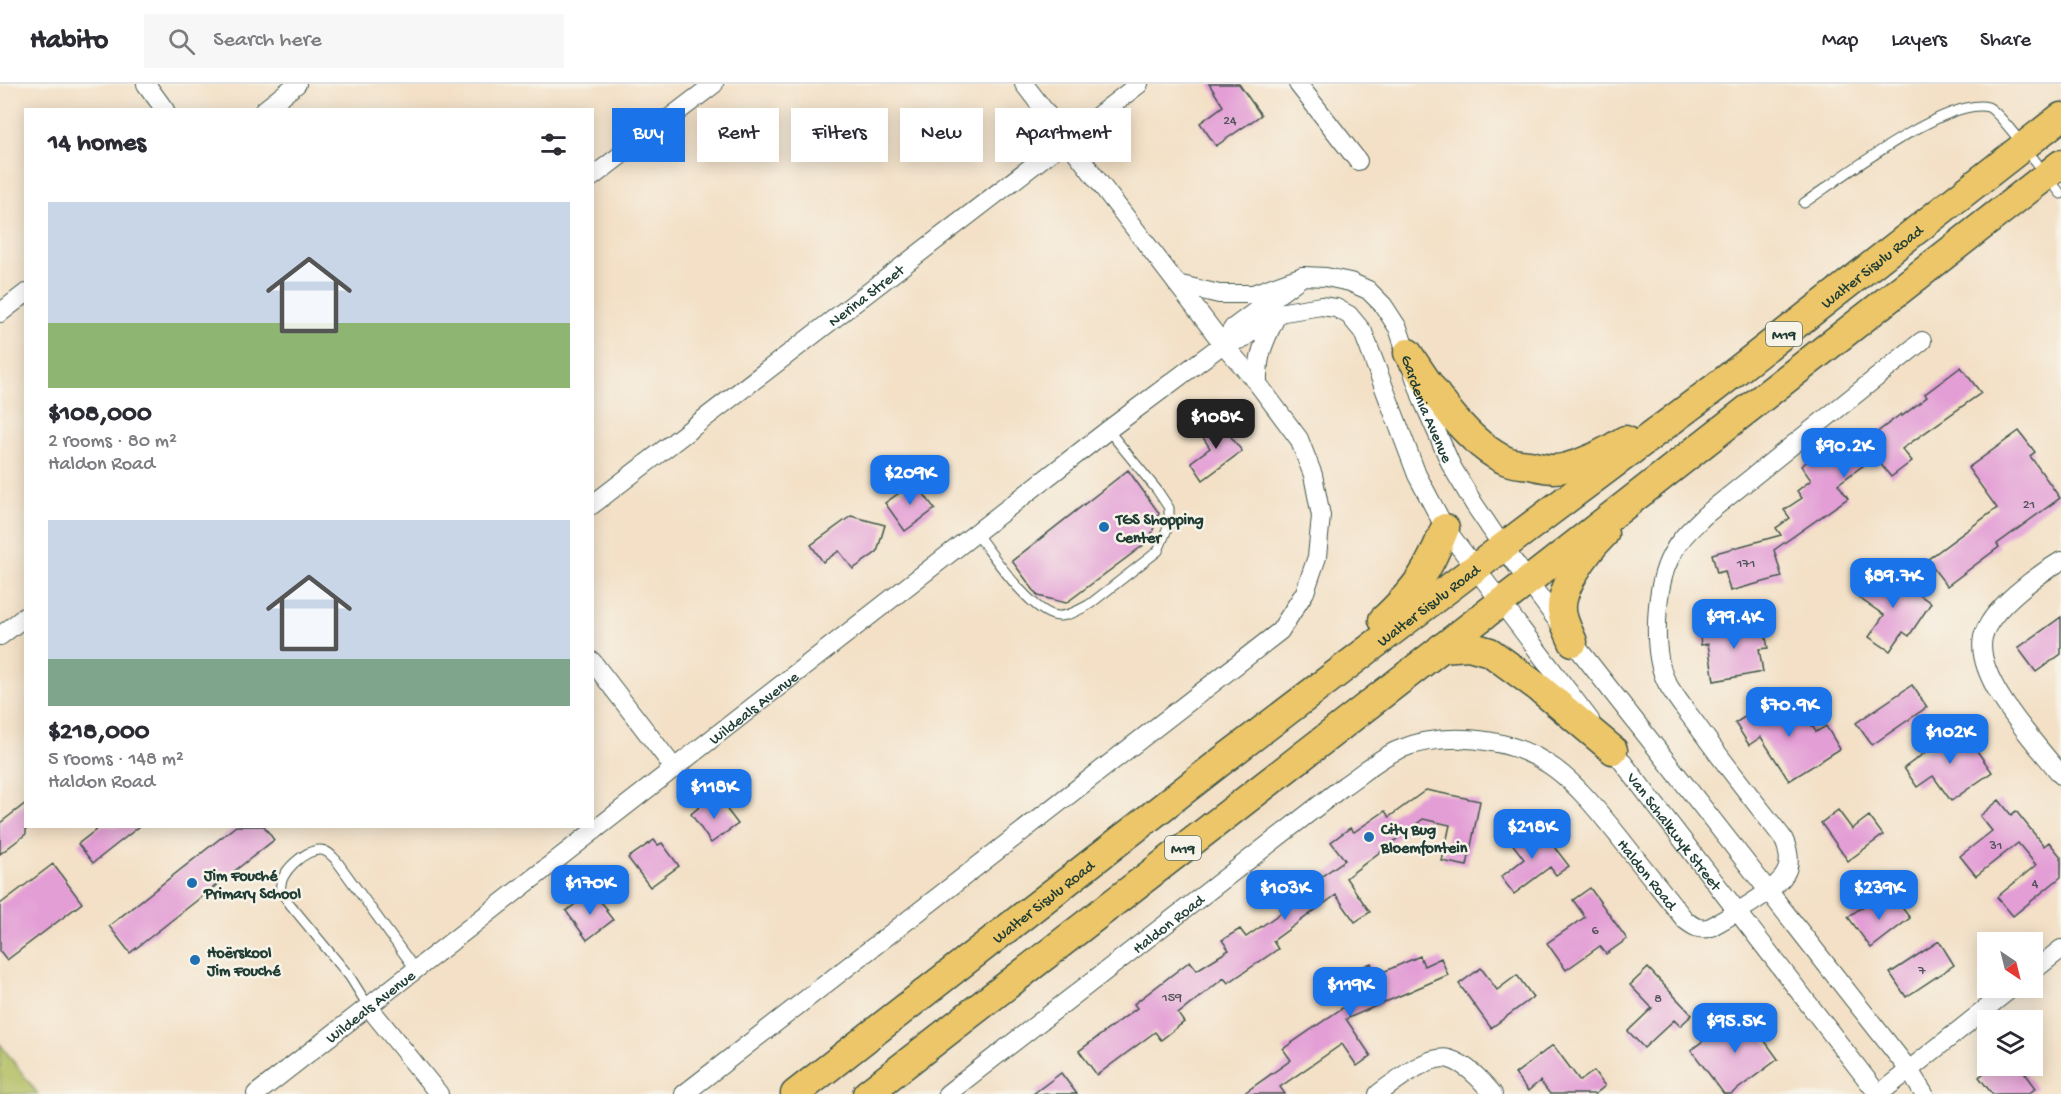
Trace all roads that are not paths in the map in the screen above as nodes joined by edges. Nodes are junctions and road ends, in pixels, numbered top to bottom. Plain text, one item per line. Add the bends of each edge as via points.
1 (146, 84) edge
2 (297, 84) edge
3 (714, 84) edge
4 (1024, 84) edge
5 (1139, 84) edge
6 (1298, 84) edge
7 (164, 108) edge
8 (267, 108) edge
9 (1042, 108) edge
10 (1107, 108) edge
11 (2061, 117) edge
12 (2023, 147) junction
13 (1358, 161) dead end
14 (1036, 162) edge
15 (1084, 162) edge
16 (594, 175) edge
17 (2056, 178) edge
18 (1804, 203) dead end
19 (1302, 276) junction
20 (1177, 284) junction
21 (24, 295) edge
22 (0, 313) edge
23 (1278, 313) junction
24 (1922, 341) dead end
25 (1223, 344) junction
26 (1408, 353) junction
27 (1258, 384) junction
28 (1716, 387) junction
29 (1108, 430) junction
30 (1664, 473) junction
31 (594, 503) edge
32 (1446, 528) junction
33 (976, 533) junction
34 (1503, 547) junction
35 (2061, 561) edge
36 (1475, 569) junction
37 (1527, 582) junction
38 (1500, 602) junction
39 (24, 618) edge
40 (0, 636) edge
41 (1573, 642) junction
42 (1440, 648) junction
43 (594, 664) edge
44 (1613, 750) junction
45 (1223, 760) junction
46 (675, 769) junction
47 (2061, 775) edge
48 (1769, 890) junction
49 (1736, 912) junction
50 (2061, 949) edge
51 (2043, 963) edge
52 (415, 969) junction
53 (1999, 998) edge
54 (368, 1006) junction
55 (1909, 1070) junction
56 (256, 1094) edge
57 (439, 1094) edge
58 (684, 1094) edge
59 (795, 1094) edge
60 (867, 1094) edge
61 (947, 1094) edge
62 (1378, 1094) edge
63 (1493, 1094) edge
64 (1879, 1094) edge
65 (1924, 1094) edge

1 - 7 street
2 - 8 street
3 - 16 street
4 - 9 street
5 - 10 street, Nerina Street
6 - 13 street
11 - 12 highway, Walter Sisulu Road / M19
12 - 17 lane
12 - 18 lane via 1994,111 1966,107 1883,148
12 - 28 highway, Walter Sisulu Road / M19
14 - 31 street, Nerina Street
15 - 20 street
17 - 30 highway, M19
19 - 20 street, Gardenia Avenue via 1253,294 1218,294
19 - 25 street via 1233,328
19 - 26 street, Gardenia Avenue via 1350,282 1368,290 1393,320
20 - 25 street
21 - 22 street
23 - 25 street via 1242,339
23 - 27 street via 1261,348
23 - 32 street via 1321,306 1336,308 1349,315 1363,332 1417,475
24 - 48 street, Haldon Road via 1698,522 1671,556 1663,581 1656,635 1659,663 1667,684 1788,848 1785,875
25 - 27 street
25 - 29 street, Wildeals Avenue
26 - 28 highway via 1464,429 1488,450 1509,462 1548,469 1566,468 1614,447
26 - 34 street, Gardenia Avenue via 1423,401 1452,468
27 - 58 street via 1299,439 1313,475 1321,516 1317,557 1305,592 1280,631
28 - 34 highway, Walter Sisulu Road / M19
29 - 33 street, Wildeals Avenue
29 - 33 lane via 1168,508 1169,524 1158,550 1098,598 1069,614 1045,612 1020,591
30 - 37 highway, M19
30 - 41 highway via 1600,537 1565,590 1562,611
32 - 36 street
32 - 45 highway via 1425,574 1397,607
33 - 46 street, Wildeals Avenue
34 - 36 highway, Walter Sisulu Road / M19
34 - 37 street, Gardenia Avenue
35 - 47 street via 2039,574 1993,618 1983,637 1983,659 1999,696
36 - 38 street, Van Schalkwyk Street
36 - 45 highway, Walter Sisulu Road / M19
37 - 38 highway, M19
37 - 41 street, Van Schalkwyk Street
38 - 42 highway, M19
38 - 44 street, Van Schalkwyk Street
39 - 40 street
41 - 48 street, Van Schalkwyk Street
42 - 44 highway via 1469,646 1490,652
42 - 60 highway, M19
43 - 46 street
44 - 49 street, Van Schalkwyk Street
45 - 59 highway, Walter Sisulu Road / M19
46 - 52 street, Wildeals Avenue
48 - 49 street, Haldon Road
48 - 55 street, Van Schalkwyk Street
49 - 61 street, Haldon Road via 1712,927 1695,928 1588,798 1562,772 1535,756 1490,741 1428,742 1398,750 1345,785
49 - 64 street, Van Schalkwyk Street
50 - 51 street
52 - 54 street, Wildeals Avenue
52 - 54 lane via 326,851 311,851 285,871 281,891 350,976
53 - 55 street
54 - 56 street, Wildeals Avenue
54 - 57 street
55 - 64 street
55 - 65 street, Van Schalkwyk Street
62 - 63 street via 1411,1070 1447,1058 1464,1066

